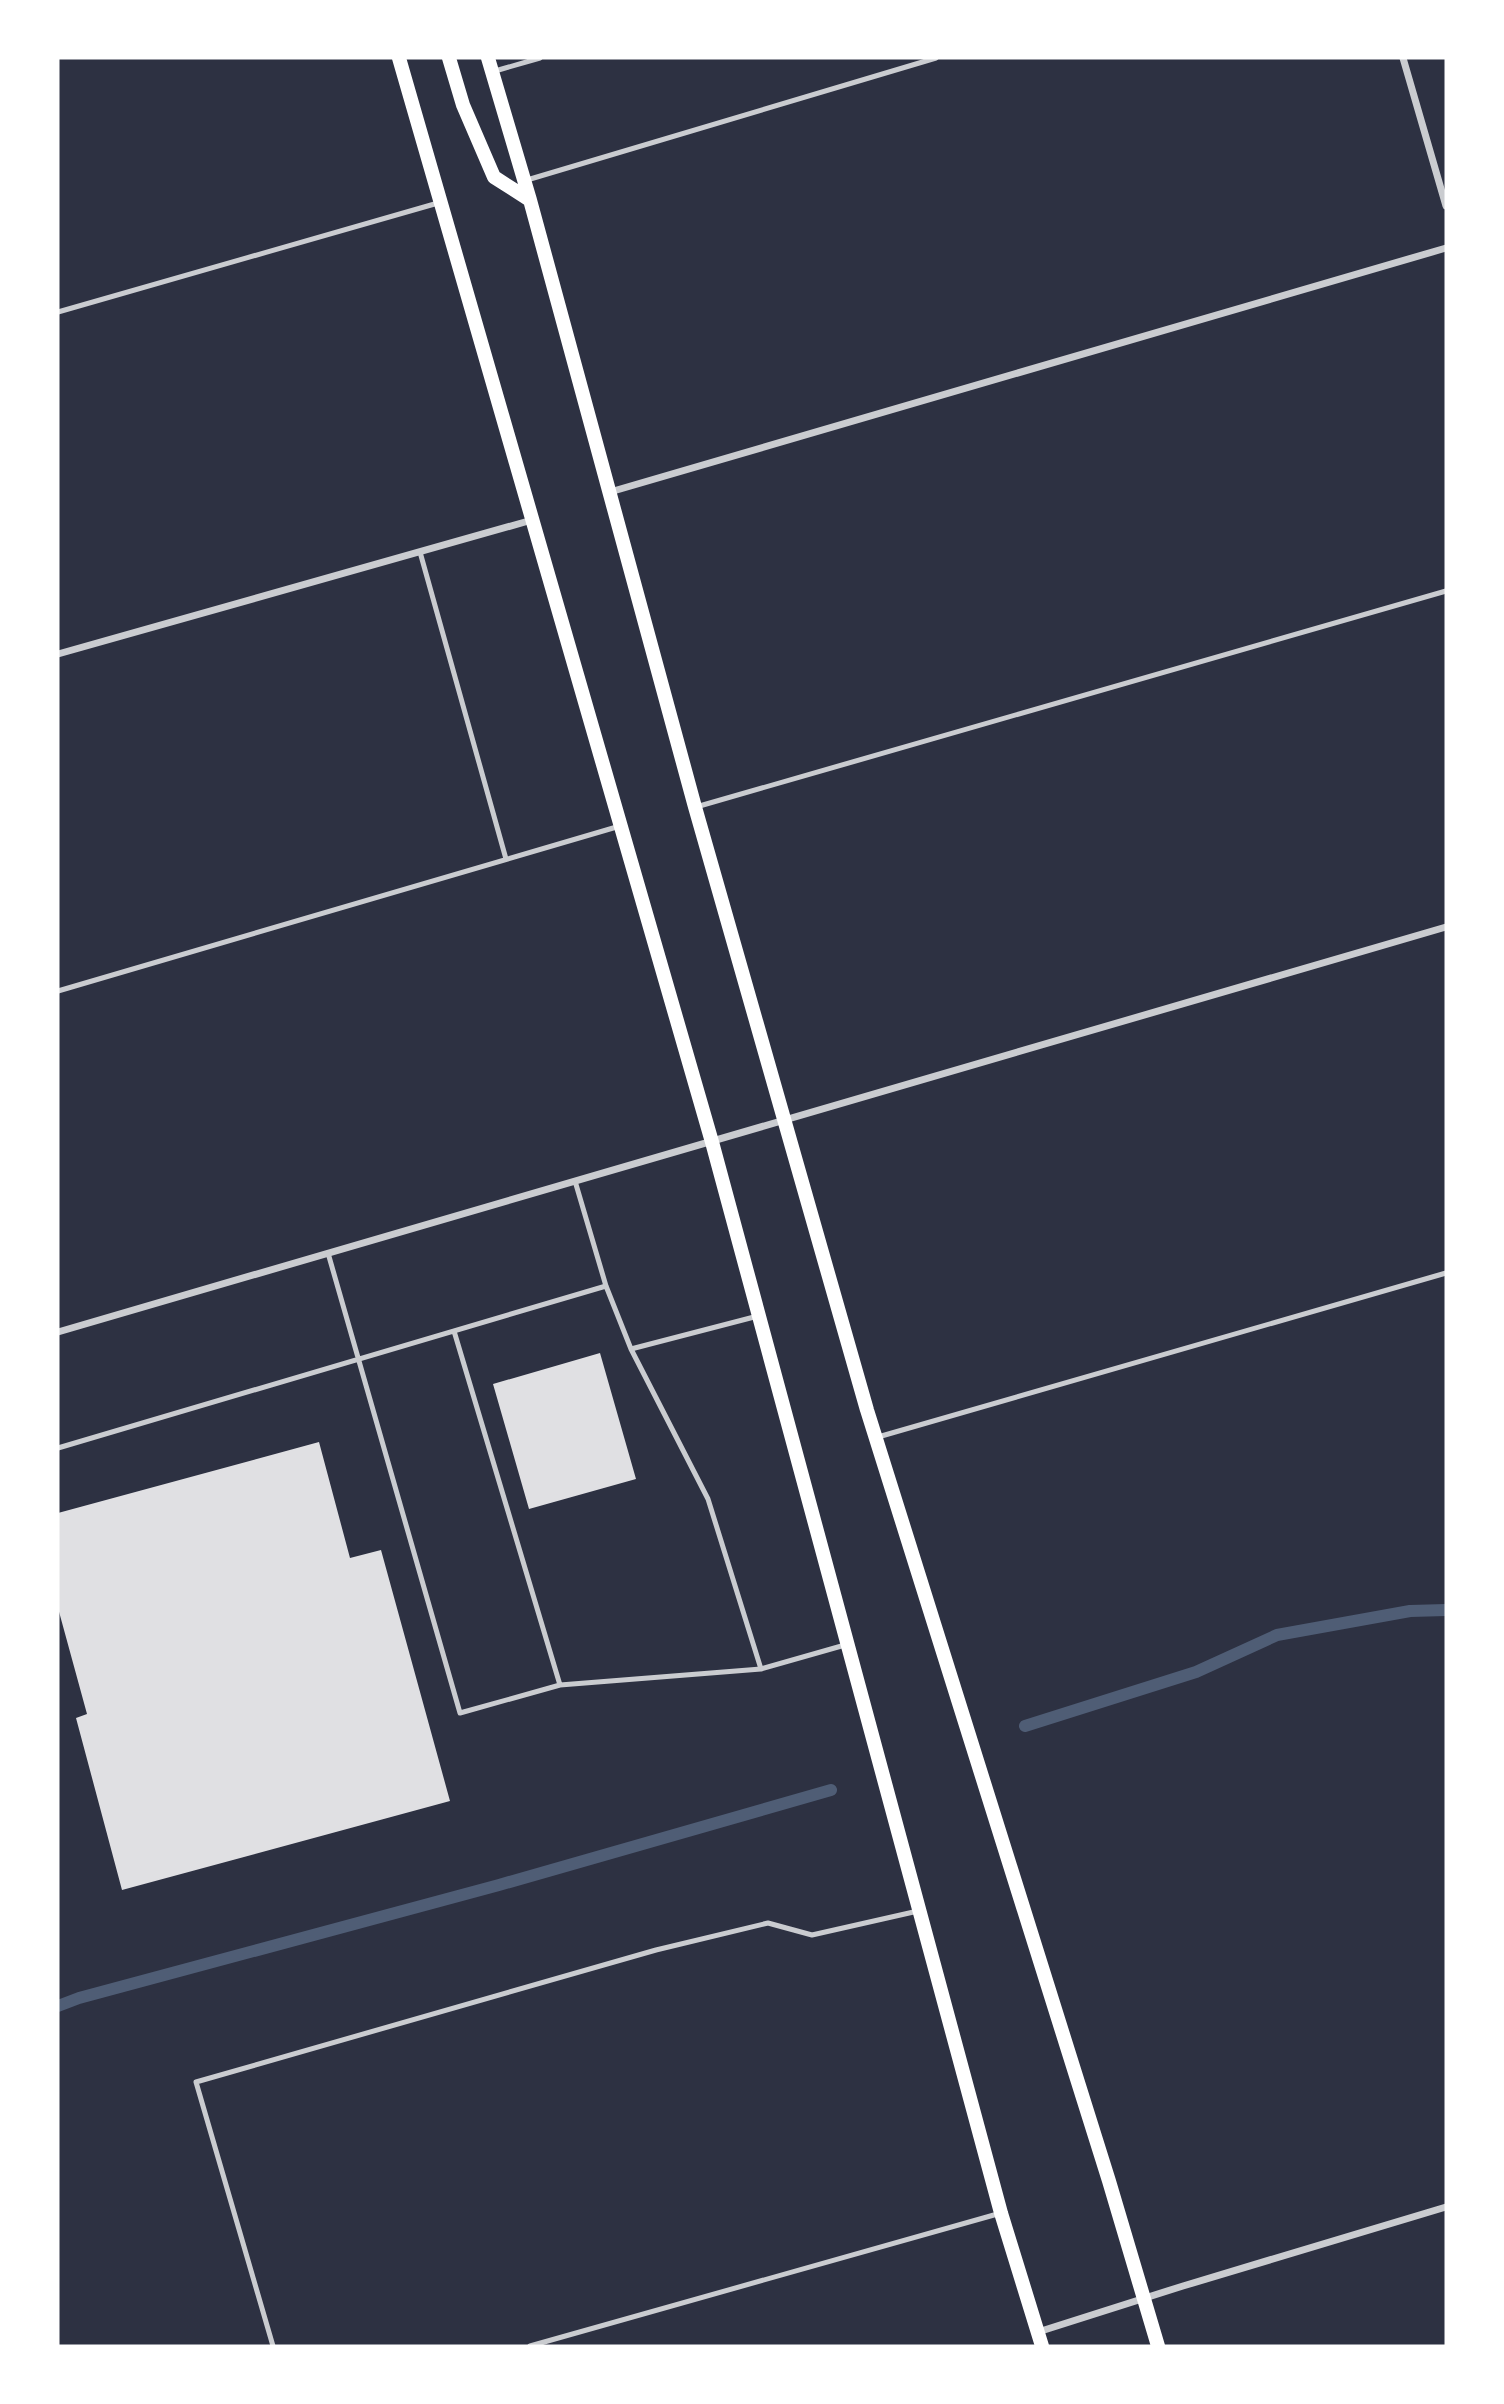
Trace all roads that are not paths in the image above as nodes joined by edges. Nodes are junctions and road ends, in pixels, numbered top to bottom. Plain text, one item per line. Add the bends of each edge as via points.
1 (399, 58) edge
2 (449, 58) edge
3 (540, 58) edge
4 (936, 58) edge
5 (1403, 58) edge
6 (490, 65) edge
7 (524, 181) junction
8 (530, 200) junction
9 (440, 202) junction
10 (1446, 206) edge
11 (1446, 248) edge
12 (58, 312) edge
13 (610, 492) junction
14 (532, 520) junction
15 (420, 552) junction
16 (1446, 591) edge
17 (58, 654) edge
18 (695, 807) junction
19 (620, 825) junction
20 (506, 859) junction
21 (1446, 927) edge
22 (58, 991) edge
23 (785, 1121) junction
24 (712, 1142) junction
25 (575, 1181) junction
26 (328, 1254) junction
27 (1446, 1273) edge
28 (606, 1286) junction
29 (759, 1316) junction
30 (454, 1331) junction
31 (58, 1332) edge
32 (631, 1349) junction
33 (359, 1359) junction
34 (876, 1438) junction
35 (58, 1448) edge
36 (848, 1644) junction
37 (761, 1669) junction
38 (559, 1685) junction
39 (919, 1910) junction
40 (1446, 2207) edge
41 (1001, 2213) junction
42 (1144, 2299) junction
43 (1040, 2339) edge
44 (273, 2346) edge
45 (530, 2346) edge
46 (1158, 2346) edge

1 - 9 main road
2 - 8 main road via 494,177
3 - 6 lane
4 - 7 lane
5 - 10 street
6 - 7 main road
7 - 8 main road
8 - 13 main road
9 - 12 lane
9 - 14 main road
11 - 13 street
13 - 18 main road
14 - 15 street
14 - 19 main road
15 - 17 street
15 - 20 lane
16 - 18 lane
18 - 23 main road
19 - 20 lane
19 - 24 main road
20 - 22 lane
21 - 23 street
23 - 24 street
23 - 34 main road
24 - 25 street
24 - 29 main road
25 - 26 street
25 - 28 lane
26 - 31 street
26 - 33 lane
27 - 34 lane
28 - 30 lane
28 - 32 lane
29 - 32 lane
29 - 36 main road
30 - 33 lane
30 - 38 lane
32 - 37 lane via 708,1499
33 - 35 lane
33 - 38 lane via 460,1713
34 - 42 main road
36 - 37 lane
36 - 39 main road
37 - 38 lane
39 - 41 main road
39 - 44 lane via 812,1935 768,1923 656,1950 197,2082
40 - 42 street
41 - 43 main road
41 - 45 lane
42 - 43 street
42 - 46 main road

